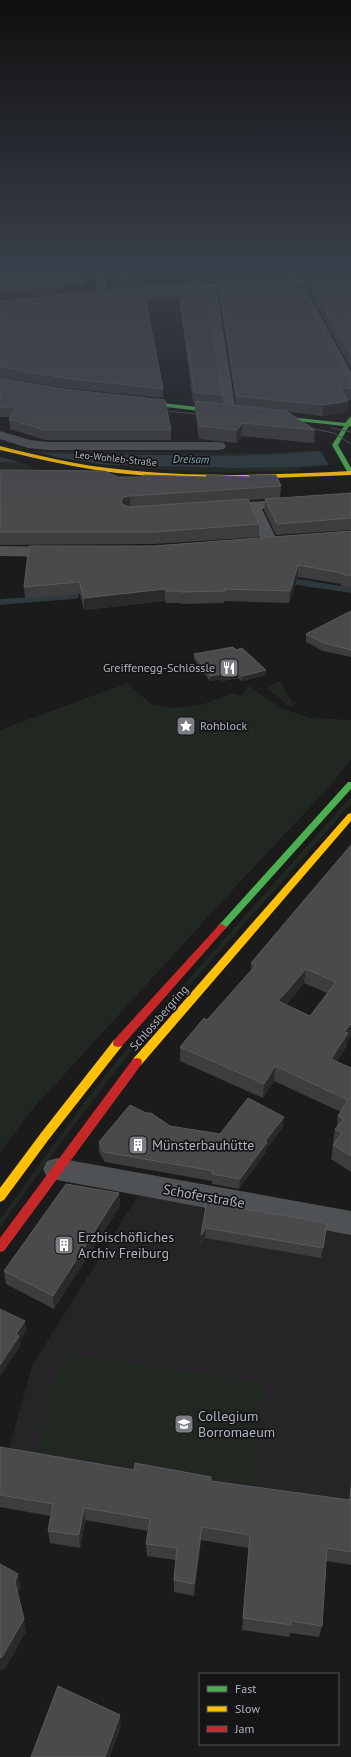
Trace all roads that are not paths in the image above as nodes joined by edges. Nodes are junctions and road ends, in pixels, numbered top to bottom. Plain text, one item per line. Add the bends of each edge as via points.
1 (222, 347) edge
2 (332, 347) edge
3 (351, 383) edge
4 (129, 401) edge
5 (233, 413) joint
6 (265, 416) edge
7 (350, 421) edge
8 (0, 435) edge
9 (219, 446) dead end
10 (0, 448) edge
11 (349, 471) edge
12 (259, 476) junction
13 (331, 483) dead end
14 (351, 500) edge
15 (253, 505) junction
16 (207, 508) edge
17 (254, 543) edge
18 (0, 551) edge
19 (77, 552) edge
20 (351, 784) edge
21 (351, 816) edge
22 (57, 1169) junction
23 (0, 1197) edge
24 (351, 1223) edge
25 (0, 1247) edge

1 - 5 street
2 - 3 street
4 - 5 main road
6 - 7 main road via 322,422
7 - 11 main road via 335,445
8 - 9 street via 28,444 48,446
10 - 12 main road, Leo-Wohleb-Straße via 71,465 114,470
11 - 12 main road, Leo-Wohleb-Straße
12 - 13 main road
14 - 15 street
15 - 16 street
15 - 17 street via 276,542
18 - 19 street
20 - 23 main road, Schlossbergring via 126,1033
21 - 22 main road, Schlossbergring via 137,1062
22 - 24 street, Schoferstraße
22 - 25 main road, Schlossbergring

